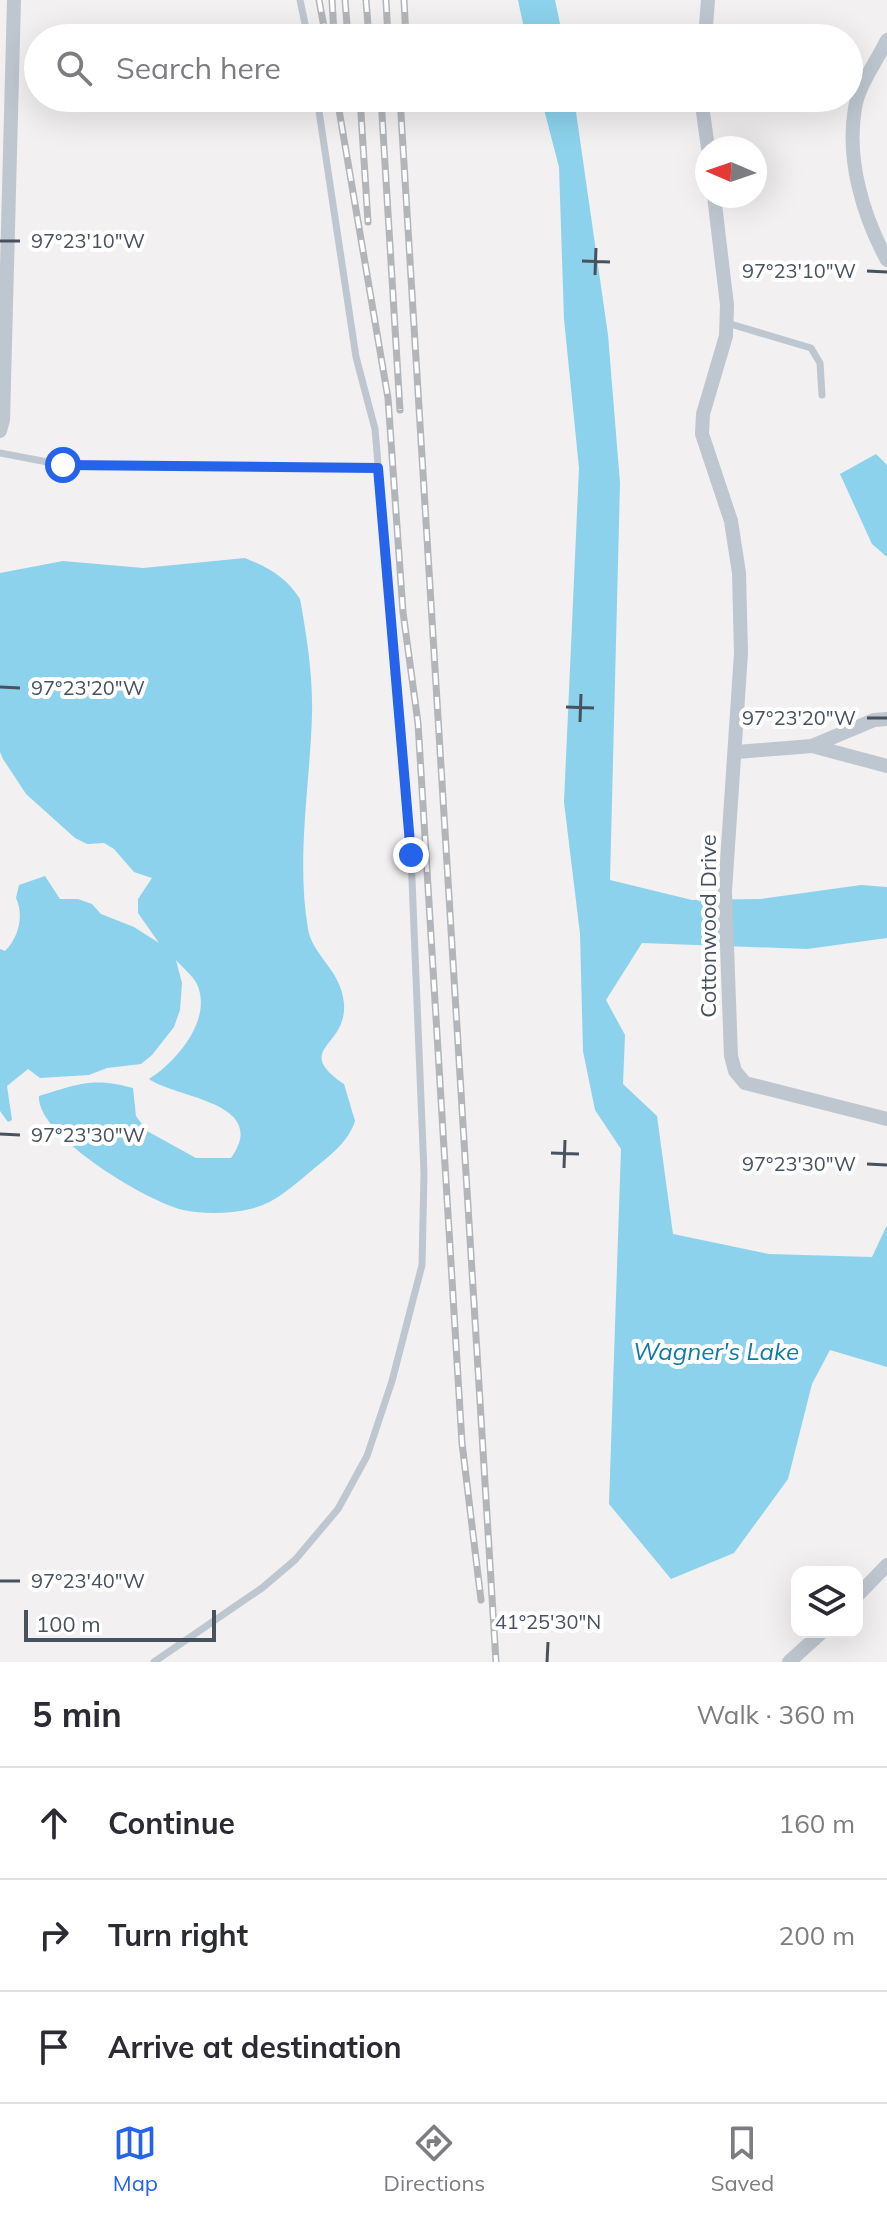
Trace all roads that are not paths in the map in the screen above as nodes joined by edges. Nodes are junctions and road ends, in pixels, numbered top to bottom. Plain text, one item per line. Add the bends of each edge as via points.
1 (14, 0) edge
2 (300, 0) edge
3 (708, 0) edge
4 (305, 24) edge
5 (706, 24) edge
6 (887, 40) edge
7 (6, 78) edge
8 (863, 90) edge
9 (319, 112) edge
10 (703, 112) edge
11 (855, 112) edge
12 (706, 136) edge
13 (715, 208) edge
14 (887, 260) edge
15 (726, 323) junction
16 (822, 395) dead end
17 (0, 431) edge
18 (0, 453) edge
19 (378, 468) junction
20 (887, 719) edge
21 (812, 746) junction
22 (737, 752) junction
23 (887, 766) edge
24 (885, 1114) edge
25 (887, 1565) edge
26 (863, 1590) edge
27 (815, 1638) edge
28 (154, 1662) edge
29 (789, 1662) edge

1 - 7 street
2 - 4 lane
3 - 5 street
6 - 8 street
7 - 17 street
9 - 19 lane
10 - 12 street
11 - 14 street via 852,147 860,195
13 - 15 street, Cottonwood Drive
15 - 16 lane via 811,348 820,363
15 - 22 street, Cottonwood Drive via 702,434 731,521 739,573
18 - 19 lane via 63,465
19 - 28 lane via 411,855 424,1173 422,1265 367,1456 338,1509 295,1560 262,1588
20 - 21 street
21 - 22 street
21 - 23 street
22 - 24 street, Cottonwood Drive via 725,891 735,1071 745,1083
25 - 26 street
27 - 29 street

